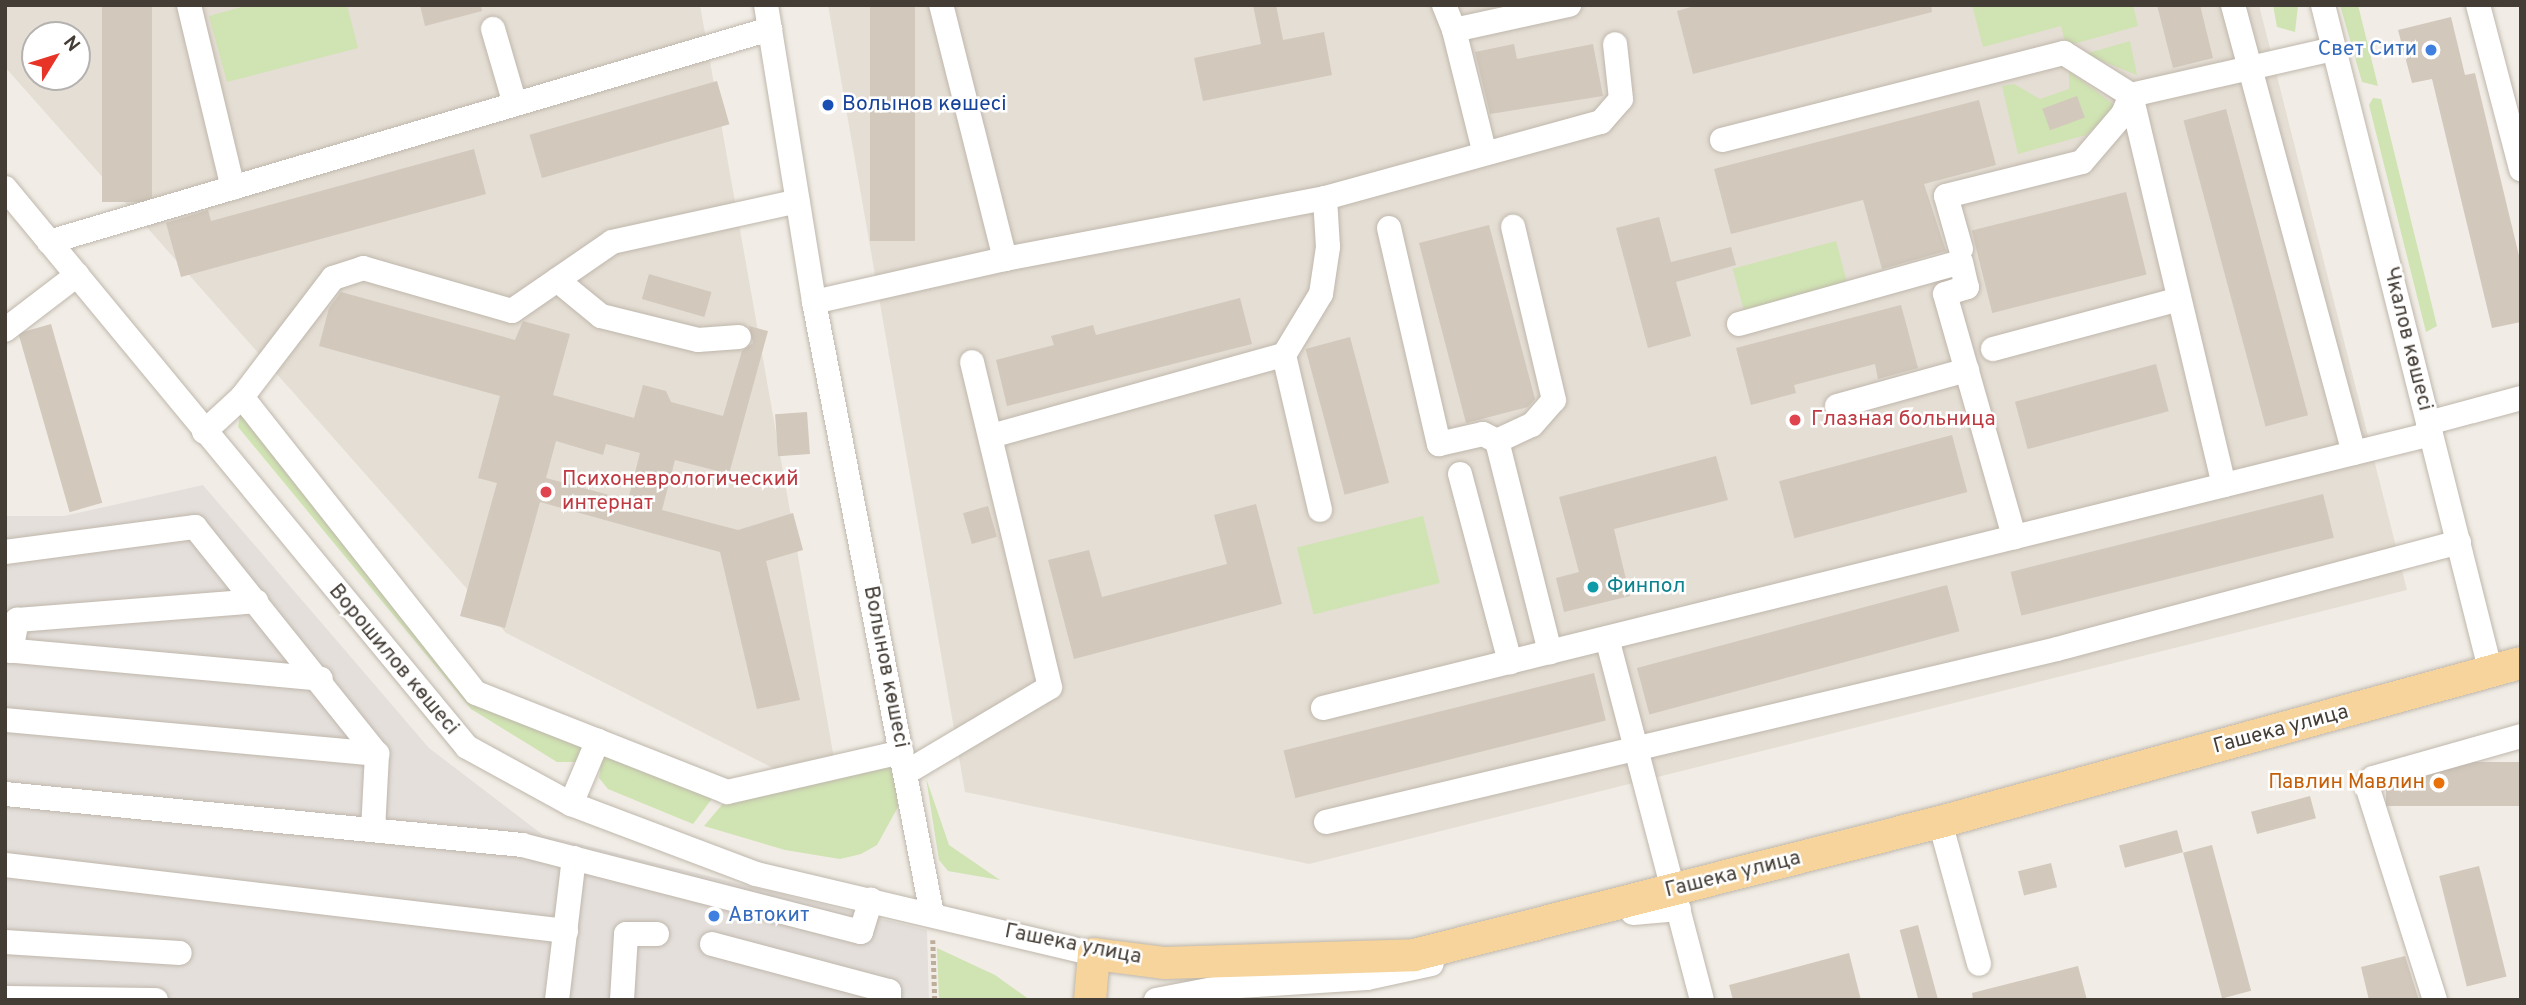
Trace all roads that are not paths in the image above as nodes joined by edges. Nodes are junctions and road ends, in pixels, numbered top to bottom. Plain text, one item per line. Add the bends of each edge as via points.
1 (189, 5) edge
2 (941, 5) edge
3 (1444, 5) edge
4 (1569, 5) edge
5 (2233, 5) edge
6 (2323, 5) edge
7 (2478, 5) edge
8 (1535, 9) edge
9 (768, 17) edge
10 (493, 29) dead end
11 (1454, 30) junction
12 (1615, 44) dead end
13 (2334, 49) junction
14 (2251, 71) junction
15 (2131, 95) junction
16 (515, 104) junction
17 (1722, 140) dead end
18 (1484, 150) junction
19 (2521, 169) edge
20 (5, 188) edge
21 (233, 188) junction
22 (1325, 198) junction
23 (798, 201) junction
24 (1513, 227) dead end
25 (1389, 228) dead end
26 (49, 242) junction
27 (1961, 249) dead end
28 (1005, 259) junction
29 (77, 275) junction
30 (557, 280) junction
31 (2176, 300) junction
32 (814, 302) junction
33 (1739, 324) dead end
34 (5, 330) edge
35 (739, 337) dead end
36 (1993, 349) dead end
37 (1284, 355) junction
38 (972, 362) dead end
39 (1966, 370) junction
40 (242, 397) junction
41 (2521, 398) edge
42 (1837, 406) dead end
43 (2430, 428) junction
44 (204, 432) junction
45 (991, 436) junction
46 (1497, 441) junction
47 (2354, 453) junction
48 (1461, 474) dead end
49 (2224, 485) junction
50 (1320, 510) dead end
51 (2014, 537) junction
52 (2459, 542) junction
53 (5, 552) edge
54 (256, 601) junction
55 (1607, 638) junction
56 (8, 651) edge
57 (1550, 652) junction
58 (1510, 662) junction
59 (2506, 668) edge
60 (321, 679) junction
61 (1324, 708) dead end
62 (5, 720) edge
63 (2521, 736) edge
64 (598, 740) junction
65 (1635, 748) junction
66 (377, 754) junction
67 (904, 762) junction
68 (5, 794) edge
69 (571, 804) junction
70 (1326, 822) dead end
71 (1940, 822) junction
72 (373, 830) junction
73 (574, 858) junction
74 (5, 865) edge
75 (871, 899) junction
76 (1677, 900) junction
77 (932, 914) junction
78 (566, 931) junction
79 (657, 934) dead end
80 (5, 942) edge
81 (712, 944) dead end
82 (180, 953) dead end
83 (1094, 954) junction
84 (1979, 964) dead end
85 (5, 998) edge
86 (156, 1000) edge
87 (557, 1000) edge
88 (622, 1000) edge
89 (889, 1000) edge
90 (1090, 1000) edge
91 (1156, 1000) edge
92 (1702, 1000) edge
93 (2435, 1000) edge

1 - 21 street
2 - 28 street
3 - 11 street
4 - 8 street
5 - 14 street
6 - 13 street, Чкалов көшесі
7 - 19 street
8 - 11 street
9 - 16 street
9 - 23 street, Волынов көшесі
10 - 16 street
11 - 18 street
12 - 18 street via 1621,99 1614,113 1601,122
13 - 14 street
13 - 43 street, Чкалов көшесі
14 - 15 street
14 - 47 street
15 - 17 street via 2064,53
15 - 27 street via 2123,114 2082,162 1946,196
15 - 31 street
16 - 21 street
18 - 22 street
20 - 26 street, Ворошилов көшесі
21 - 26 street
22 - 28 street
22 - 37 street via 1328,247 1321,294
23 - 30 street via 612,242
23 - 32 street, Волынов көшесі
24 - 46 street via 1554,400 1532,425
25 - 46 street via 1438,444 1483,434
26 - 29 street, Ворошилов көшесі
28 - 32 street
29 - 34 street
29 - 44 street, Ворошилов көшесі
30 - 35 street via 601,316 698,341
30 - 40 street via 512,311 363,268 333,278
31 - 36 street
31 - 49 street
32 - 67 street, Волынов көшесі
33 - 39 street via 1961,262 1967,287 1945,294
37 - 45 street
37 - 50 street
38 - 45 street
39 - 42 street
39 - 51 street
40 - 44 street
40 - 64 street via 476,693
41 - 43 street
43 - 47 street
43 - 52 street, Чкалов көшесі
44 - 69 street, Ворошилов көшесі via 467,747
45 - 67 street via 1050,687
46 - 57 street
47 - 49 street
48 - 58 street
49 - 51 street
51 - 55 street
52 - 59 street, Чкалов көшесі
52 - 65 street via 2057,649
53 - 54 street via 195,527
54 - 56 street via 17,620
54 - 60 street
55 - 57 street
55 - 65 street
56 - 60 street
57 - 58 street
58 - 61 street
59 - 71 main road, Гашека улица
60 - 66 street
62 - 66 street
63 - 93 street via 2373,778 2367,786
64 - 67 street via 727,792
64 - 69 street
65 - 70 street
65 - 76 street
66 - 72 street
67 - 77 street, Волынов көшесі
68 - 72 street
69 - 75 street, Ворошилов көшесі via 756,873
71 - 76 main road, Гашека улица
71 - 84 street
72 - 73 street via 522,845
73 - 75 street via 861,932
73 - 78 street
74 - 78 street
75 - 77 street, Ворошилов көшесі
76 - 83 main road, Гашека улица via 1414,955 1165,963
76 - 91 street via 1367,978 1224,987
76 - 92 street
77 - 83 street, Гашека улица
78 - 87 street
79 - 88 street via 626,934
80 - 82 street
81 - 89 street via 889,991
83 - 90 main road
85 - 86 street

